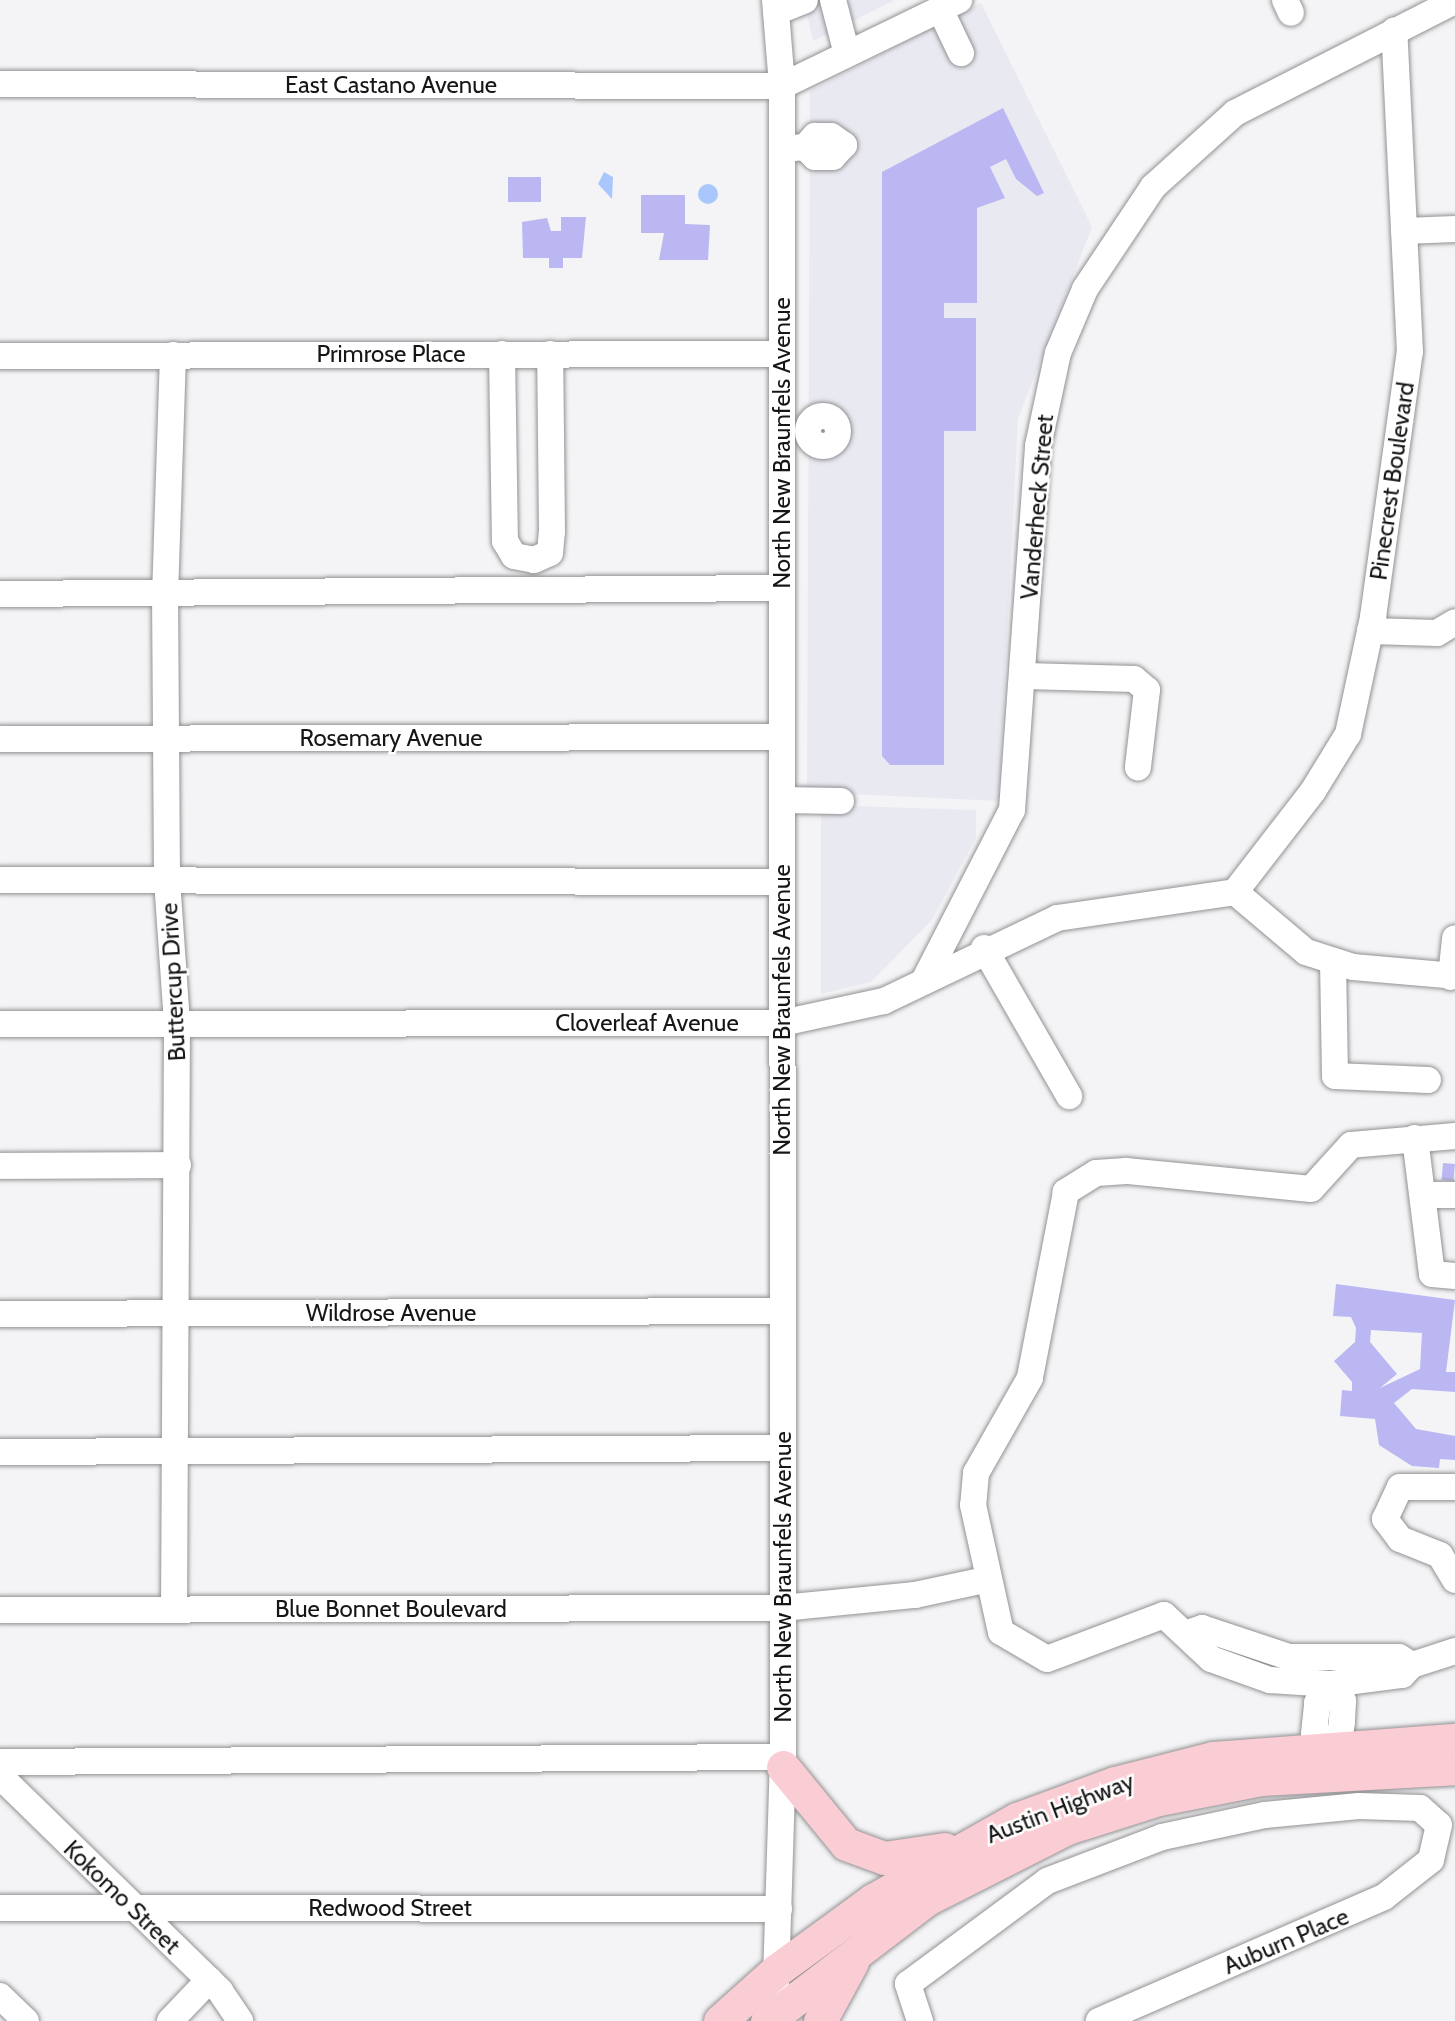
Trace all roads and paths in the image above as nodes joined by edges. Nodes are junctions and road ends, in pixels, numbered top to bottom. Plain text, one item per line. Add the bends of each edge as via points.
1 (805, 0) edge
2 (833, 0) edge
3 (947, 4) edge
4 (1439, 4) edge
5 (776, 6) edge
6 (908, 11) edge
7 (1395, 30) junction
8 (961, 53) dead end
9 (847, 54) junction
10 (0, 84) edge
11 (782, 86) junction
12 (1455, 229) edge
13 (1404, 230) junction
14 (502, 354) junction
15 (550, 354) junction
16 (782, 354) junction
17 (173, 355) junction
18 (0, 356) edge
19 (782, 588) junction
20 (165, 591) junction
21 (0, 594) edge
22 (1455, 622) edge
23 (1370, 631) junction
24 (1024, 676) junction
25 (782, 737) junction
26 (166, 738) junction
27 (0, 739) edge
28 (1138, 767) dead end
29 (782, 800) junction
30 (841, 801) dead end
31 (0, 880) edge
32 (167, 880) junction
33 (782, 882) junction
34 (1235, 892) junction
35 (1455, 938) edge
36 (985, 948) junction
37 (1333, 961) junction
38 (1453, 976) edge
39 (925, 979) junction
40 (782, 1023) junction
41 (0, 1024) edge
42 (177, 1024) junction
43 (1428, 1080) dead end
44 (1069, 1096) dead end
45 (1455, 1136) edge
46 (1415, 1138) junction
47 (0, 1166) edge
48 (177, 1166) junction
49 (1424, 1195) junction
50 (1455, 1195) edge
51 (1455, 1276) edge
52 (782, 1311) junction
53 (178, 1313) junction
54 (0, 1314) edge
55 (782, 1447) junction
56 (0, 1452) edge
57 (176, 1452) junction
58 (1455, 1487) edge
59 (985, 1580) junction
60 (1455, 1580) edge
61 (782, 1608) junction
62 (0, 1609) edge
63 (174, 1609) junction
64 (1455, 1651) edge
65 (1331, 1680) junction
66 (1455, 1740) edge
67 (1326, 1753) junction
68 (0, 1762) edge
69 (783, 1762) junction
70 (1455, 1768) edge
71 (0, 1776) edge
72 (974, 1842) junction
73 (0, 1908) edge
74 (132, 1908) junction
75 (779, 1909) junction
76 (864, 1943) junction
77 (776, 1970) junction
78 (209, 1980) junction
79 (0, 1996) edge
80 (771, 2019) edge
81 (26, 2021) edge
82 (170, 2021) edge
83 (240, 2021) edge
84 (720, 2021) edge
85 (820, 2021) edge
86 (920, 2021) edge
87 (1099, 2021) edge

1 - 5 street
2 - 9 street
3 - 6 street
3 - 8 street
4 - 7 street, Vanderheck Street
5 - 11 street, North New Braunfels Avenue
6 - 9 street
7 - 13 street, Pinecrest Boulevard
7 - 24 street, Vanderheck Street via 1286,83 1215,130 1153,187 1085,289 1055,364 1038,446
9 - 11 street
10 - 11 street, East Castano Avenue
11 - 16 street, North New Braunfels Avenue via 793,148
12 - 13 street
13 - 23 street, Pinecrest Boulevard via 1410,352
14 - 15 street, Primrose Place
14 - 15 street via 505,541 514,556 534,559 550,553 552,532
14 - 17 street, Primrose Place
15 - 16 street, Primrose Place
16 - 19 street, North New Braunfels Avenue via 793,431
17 - 18 street, Primrose Place
17 - 20 street, Buttercup Drive
19 - 20 street
19 - 25 street, North New Braunfels Avenue
20 - 21 street
20 - 26 street, Buttercup Drive
22 - 23 street via 1437,633
23 - 34 street, Pinecrest Boulevard via 1348,734 1313,791
24 - 28 street via 1134,679 1147,690
24 - 39 street, Vanderheck Street via 1017,789 1006,831
25 - 26 street, Rosemary Avenue
25 - 29 street, North New Braunfels Avenue
26 - 27 street, Rosemary Avenue
26 - 32 street, Buttercup Drive
29 - 30 street
29 - 33 street, North New Braunfels Avenue
31 - 32 street
32 - 33 street
32 - 42 street, Buttercup Drive
33 - 40 street, North New Braunfels Avenue
34 - 36 street, Cloverleaf Avenue via 1090,910
34 - 37 street via 1306,952
35 - 38 street
36 - 39 street, Cloverleaf Avenue
36 - 44 street
37 - 38 street
37 - 43 street via 1339,1080
39 - 40 street, Cloverleaf Avenue via 861,1009
40 - 42 street, Cloverleaf Avenue
40 - 52 street, North New Braunfels Avenue
41 - 42 street, Cloverleaf Avenue
42 - 48 street, Buttercup Drive
45 - 46 street
46 - 49 street
46 - 59 street via 1351,1145 1311,1189 1126,1171 1096,1173 1066,1192 1030,1378 976,1473 973,1505
47 - 48 street
48 - 53 street, Buttercup Drive
49 - 50 street
49 - 51 street via 1432,1274
52 - 53 street, Wildrose Avenue
52 - 55 street, North New Braunfels Avenue
53 - 54 street, Wildrose Avenue
53 - 57 street, Buttercup Drive
55 - 57 street
55 - 61 street, North New Braunfels Avenue
56 - 57 street
57 - 63 street, Buttercup Drive
58 - 60 street via 1400,1488 1385,1519 1400,1539 1440,1555
59 - 61 street, Blue Bonnet Boulevard via 915,1595
59 - 65 street via 1001,1632 1047,1658 1164,1615 1187,1633 1202,1628
61 - 63 street, Blue Bonnet Boulevard
61 - 69 street, North New Braunfels Avenue
62 - 63 street, Blue Bonnet Boulevard
64 - 65 street via 1412,1665 1399,1657
65 - 67 street via 1317,1703 1314,1734
66 - 67 main road, Austin Highway
67 - 70 main road, Austin Highway
67 - 72 main road, Austin Highway via 1213,1758 1115,1783
67 - 76 main road, Austin Highway via 1159,1799 1006,1853
68 - 69 street
69 - 72 main road via 846,1844 884,1858
69 - 75 street, North New Braunfels Avenue
71 - 74 street, Kokomo Street
72 - 77 main road, Austin Highway via 873,1900
73 - 74 street, Redwood Street
74 - 75 street, Redwood Street
74 - 78 street, Kokomo Street
75 - 77 street, North New Braunfels Avenue
76 - 80 main road, Austin Highway
76 - 85 main road
77 - 80 street, North New Braunfels Avenue
77 - 84 main road, Austin Highway
78 - 82 street
78 - 83 street, Kokomo Street
79 - 81 street
86 - 87 street, Auburn Place via 908,1984 1047,1881 1162,1837 1265,1815 1359,1806 1420,1808 1439,1825 1432,1860 1384,1897

